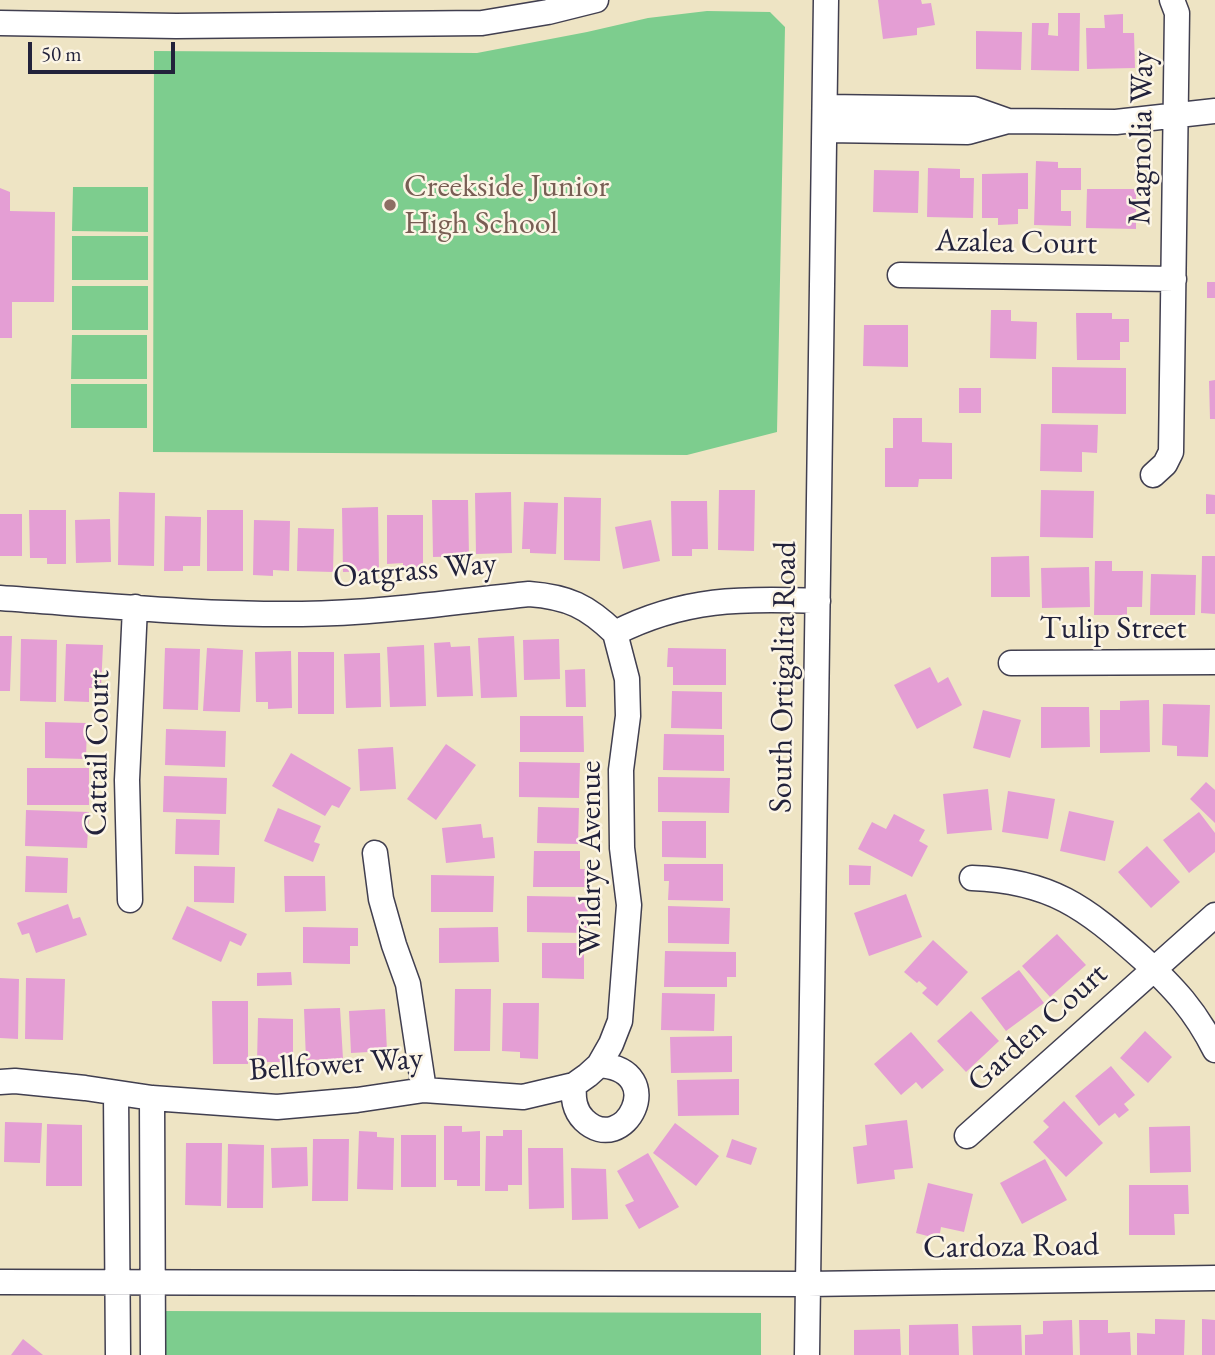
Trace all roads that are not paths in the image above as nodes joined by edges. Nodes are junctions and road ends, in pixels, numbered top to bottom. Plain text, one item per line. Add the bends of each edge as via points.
1 (596, 0) edge
2 (826, 0) edge
3 (1172, 0) edge
4 (0, 23) edge
5 (1215, 111) edge
6 (1176, 115) junction
7 (825, 119) junction
8 (900, 275) dead end
9 (1174, 279) junction
10 (1153, 475) dead end
11 (0, 598) edge
12 (818, 601) junction
13 (135, 607) junction
14 (615, 633) junction
15 (1215, 662) edge
16 (1011, 663) dead end
17 (375, 853) dead end
18 (972, 878) dead end
19 (130, 900) dead end
20 (1215, 915) edge
21 (1154, 970) junction
22 (1215, 1050) edge
23 (587, 1075) joint
24 (0, 1082) edge
25 (424, 1090) junction
26 (116, 1093) junction
27 (152, 1098) junction
28 (967, 1136) dead end
29 (1215, 1278) edge
30 (118, 1281) junction
31 (0, 1282) edge
32 (153, 1282) junction
33 (808, 1284) junction
34 (118, 1355) edge
35 (153, 1355) edge
36 (807, 1355) edge

1 - 4 street via 482,23
2 - 7 street, South Ortigalita Road
3 - 6 street, Magnolia Way via 1177,13
5 - 6 street
6 - 7 street via 1116,121 1008,121 968,132
6 - 9 street, Magnolia Way
7 - 12 street, South Ortigalita Road
8 - 9 street, Azalea Court
9 - 10 street, Magnolia Way via 1171,452
11 - 13 street, Oatgrass Way
12 - 14 street via 750,598 697,604 645,618
12 - 33 street, South Ortigalita Road
13 - 14 street, Oatgrass Way via 301,614 383,611 529,594 571,601
13 - 19 street, Cattail Court via 127,779
14 - 23 street, Wildrye Avenue via 626,679 628,716 621,770 622,848 629,905 620,1021 611,1044
15 - 16 street, Tulip Street
17 - 25 street via 381,899 408,984
18 - 21 street via 1021,883 1076,905 1101,921
20 - 21 street, Garden Court
21 - 22 street via 1181,995
21 - 28 street, Garden Court
23 - 25 street, Bellfower Way via 523,1097
24 - 26 street, Bellfower Way
25 - 27 street, Bellfower Way via 277,1107
26 - 27 street, Bellfower Way
26 - 30 street
27 - 32 street
29 - 33 street, Cardoza Road
30 - 31 street, Cardoza Road
30 - 32 street, Cardoza Road
30 - 34 street
32 - 33 street, Cardoza Road
32 - 35 street
33 - 36 street, South Ortigalita Road

